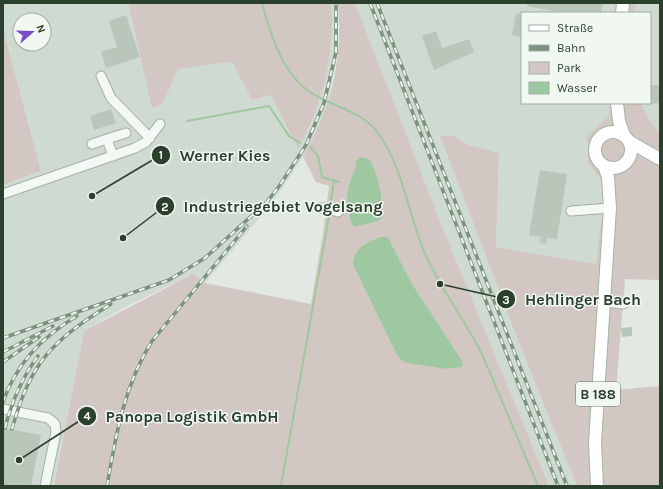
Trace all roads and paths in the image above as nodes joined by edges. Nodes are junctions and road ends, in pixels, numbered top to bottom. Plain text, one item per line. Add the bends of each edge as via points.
1 (101, 76) dead end
2 (616, 104) edge
3 (616, 104) edge
4 (160, 124) dead end
5 (126, 133) dead end
6 (608, 133) junction
7 (150, 138) junction
8 (107, 139) junction
9 (627, 139) junction
10 (92, 144) dead end
11 (113, 156) junction
12 (657, 157) edge
13 (629, 160) junction
14 (604, 166) junction
15 (619, 167) junction
16 (3, 194) edge
17 (319, 208) dead end
18 (610, 208) junction
19 (571, 211) dead end
20 (338, 212) dead end
21 (604, 302) junction
22 (623, 304) dead end
23 (3, 409) edge
24 (45, 486) edge
25 (597, 486) edge

1 - 7 street via 111,98
2 - 6 main road
3 - 9 main road via 619,121
4 - 7 street
5 - 8 street
6 - 9 main road via 619,133
6 - 14 main road via 599,139 595,149 597,158
7 - 11 street via 135,148
8 - 10 street
8 - 11 street
9 - 12 main road
9 - 13 main road via 631,151
11 - 16 street
12 - 13 main road
13 - 15 main road
14 - 15 main road
14 - 18 main road, B 188 via 608,177
15 - 18 main road, B 188
17 - 20 street
18 - 19 street
18 - 21 main road, B 188
21 - 22 street
21 - 25 main road, B 188 via 595,442
23 - 24 street via 48,418 55,424 56,432

